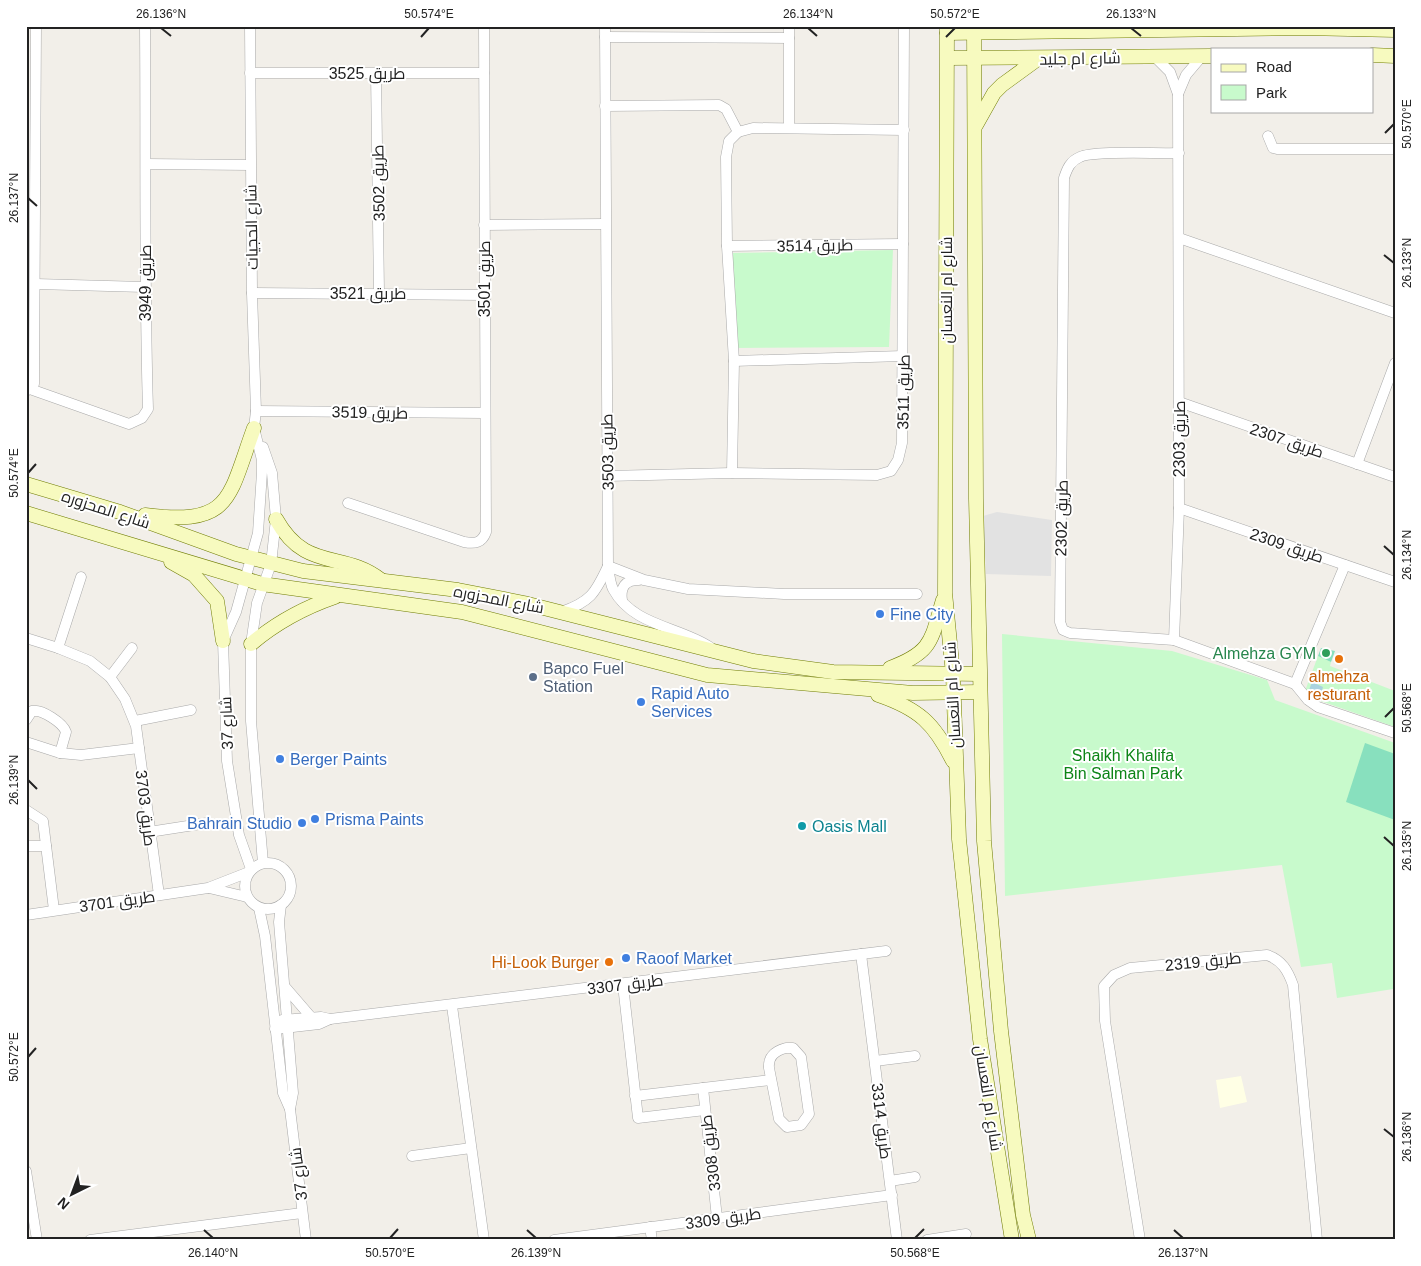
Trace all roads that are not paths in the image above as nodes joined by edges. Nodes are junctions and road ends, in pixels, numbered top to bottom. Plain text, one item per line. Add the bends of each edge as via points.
1 (36, 26) edge
2 (144, 26) edge
3 (250, 26) edge
4 (484, 26) edge
5 (789, 26) edge
6 (904, 26) edge
7 (1288, 27) edge
8 (1339, 27) edge
9 (1034, 29) edge
10 (947, 30) edge
11 (974, 30) edge
12 (1395, 30) edge
13 (605, 32) edge
14 (789, 38) junction
15 (1374, 55) edge
16 (1207, 56) edge
17 (1395, 56) edge
18 (1155, 57) junction
19 (948, 58) junction
20 (975, 58) junction
21 (1039, 58) junction
22 (250, 73) junction
23 (376, 73) junction
24 (484, 73) junction
25 (1178, 94) junction
26 (605, 106) junction
27 (31, 116) edge
28 (789, 127) junction
29 (975, 127) junction
30 (904, 130) junction
31 (738, 132) junction
32 (1268, 136) dead end
33 (1395, 149) edge
34 (1179, 154) junction
35 (146, 164) junction
36 (250, 164) junction
37 (605, 224) junction
38 (484, 225) junction
39 (1179, 238) junction
40 (903, 244) junction
41 (727, 246) junction
42 (36, 284) junction
43 (144, 288) junction
44 (252, 293) junction
45 (379, 293) junction
46 (484, 295) junction
47 (1395, 314) edge
48 (903, 356) junction
49 (734, 361) junction
50 (1395, 364) edge
51 (1392, 377) edge
52 (28, 390) edge
53 (1179, 402) junction
54 (256, 411) junction
55 (484, 414) junction
56 (254, 428) junction
57 (1357, 464) junction
58 (732, 473) junction
59 (607, 476) junction
60 (1395, 477) edge
61 (26, 484) edge
62 (348, 503) dead end
63 (1180, 508) junction
64 (120, 512) junction
65 (26, 513) edge
66 (276, 519) junction
67 (153, 552) junction
68 (252, 558) junction
69 (271, 564) junction
70 (1345, 565) junction
71 (608, 566) junction
72 (80, 577) dead end
73 (246, 578) junction
74 (644, 580) junction
75 (384, 582) junction
76 (1395, 582) edge
77 (262, 584) junction
78 (945, 593) junction
79 (917, 594) dead end
80 (338, 596) junction
81 (622, 601) junction
82 (561, 612) junction
83 (26, 638) edge
84 (1174, 640) junction
85 (223, 641) junction
86 (251, 644) junction
87 (58, 648) junction
88 (132, 648) dead end
89 (722, 654) junction
90 (880, 672) junction
91 (953, 674) junction
92 (979, 674) junction
93 (110, 676) junction
94 (1294, 684) junction
95 (859, 688) junction
96 (953, 692) junction
97 (980, 692) junction
98 (191, 710) dead end
99 (26, 720) edge
100 (135, 721) junction
101 (1395, 733) edge
102 (26, 742) edge
103 (139, 748) junction
104 (60, 753) junction
105 (955, 764) junction
106 (26, 810) edge
107 (207, 822) dead end
108 (149, 832) junction
109 (26, 846) edge
110 (46, 846) junction
111 (263, 863) junction
112 (250, 870) junction
113 (208, 888) junction
114 (159, 895) junction
115 (247, 897) junction
116 (281, 905) junction
117 (259, 908) junction
118 (54, 910) junction
119 (26, 915) edge
120 (886, 951) dead end
121 (861, 954) junction
122 (623, 985) junction
123 (285, 986) junction
124 (452, 1006) junction
125 (311, 1017) junction
126 (330, 1019) junction
127 (288, 1024) junction
128 (275, 1025) junction
129 (915, 1056) dead end
130 (875, 1061) junction
131 (771, 1080) junction
132 (702, 1088) junction
133 (635, 1096) junction
134 (290, 1108) junction
135 (705, 1110) junction
136 (471, 1148) junction
137 (412, 1156) dead end
138 (26, 1171) edge
139 (916, 1177) dead end
140 (890, 1181) junction
141 (892, 1195) junction
142 (302, 1213) junction
143 (718, 1218) junction
144 (650, 1227) junction
145 (966, 1234) dead end
146 (37, 1240) edge
147 (90, 1240) edge
148 (306, 1240) edge
149 (484, 1240) edge
150 (554, 1240) edge
151 (652, 1240) edge
152 (897, 1240) edge
153 (927, 1240) edge
154 (1012, 1240) edge
155 (1029, 1240) edge
156 (1140, 1240) edge
157 (1317, 1240) edge

1 - 27 street
2 - 35 street, طريق 3949
3 - 22 street, شارع الحجيات
4 - 24 street, طريق 3501
5 - 14 street
6 - 30 street, طريق 3511
7 - 8 main road, شارع ام جليد
7 - 9 main road, شارع ام جليد
8 - 12 main road, شارع ام جليد
9 - 11 main road, شارع ام جليد
10 - 11 main road, شارع ام جليد
10 - 19 main road, شارع ام النعسان
11 - 20 main road, شارع ام النعسان
13 - 14 street
13 - 26 street, طريق 3503
14 - 28 street
15 - 17 main road
16 - 18 main road, شارع ام جليد
16 - 25 street, طريق 2303 via 1188,71
18 - 21 main road, شارع ام جليد
18 - 25 street, طريق 2303 via 1170,72
19 - 20 main road, شارع ام جليد
19 - 78 main road, شارع ام النعسان
20 - 21 main road, شارع ام جليد
20 - 29 main road, شارع ام النعسان
21 - 29 main road via 1002,84
22 - 23 street, طريق 3525
22 - 36 street, شارع الحجيات
23 - 24 street, طريق 3525
23 - 45 street, طريق 3502
24 - 38 street, طريق 3501
25 - 34 street, طريق 2303
26 - 31 street via 715,105 726,109
26 - 37 street, طريق 3503
27 - 42 street
28 - 30 street
28 - 31 street via 752,128
29 - 92 main road, شارع ام النعسان
30 - 40 street, طريق 3511
31 - 41 street via 729,141 726,157
32 - 33 street via 1273,148 1278,149
34 - 39 street, طريق 2303
34 - 84 street, طريق 2302 via 1079,157 1067,170 1064,188 1060,622 1063,630 1070,633
35 - 36 street
35 - 43 street, طريق 3949
36 - 44 street, شارع الحجيات
37 - 38 street
37 - 59 street, طريق 3503
38 - 46 street, طريق 3501
39 - 47 street
39 - 53 street, طريق 2303
40 - 41 street, طريق 3514
40 - 48 street, طريق 3511
41 - 49 street
42 - 43 street
42 - 52 street via 34,384
43 - 52 street, طريق 3949 via 148,409 142,418 129,424
44 - 45 street, طريق 3521
44 - 54 street, شارع الحجيات
45 - 46 street, طريق 3521
46 - 55 street, طريق 3501
48 - 49 street
48 - 58 street, طريق 3511 via 902,443 891,471 877,475
49 - 58 street
50 - 51 street
51 - 57 street
53 - 57 street, طريق 2307
53 - 63 street, طريق 2303
54 - 55 street, طريق 3519
54 - 56 street, شارع الحجيات
55 - 62 street, طريق 3501 via 486,532 481,540 464,542
56 - 64 main road via 232,490 213,510 193,518 173,519
56 - 66 street via 270,460
56 - 68 street, شارع الحجيات via 262,460 262,478 258,533
57 - 60 street, طريق 2307
58 - 59 street, طريق 3511
59 - 71 street, طريق 3503
61 - 64 main road, شارع المحزوره
63 - 70 street, طريق 2309
63 - 84 street, طريق 2303
64 - 68 main road, شارع المحزوره
65 - 67 main road, شارع المحزوره
66 - 69 street
66 - 75 main road via 282,530 306,552 366,570
67 - 73 main road, شارع المحزوره
67 - 85 main road via 194,575 212,595 217,602
68 - 69 main road, شارع المحزوره
68 - 73 street, شارع الحجيات
69 - 75 main road, شارع المحزوره
69 - 77 street
70 - 76 street, طريق 2309
70 - 94 street
71 - 74 street
71 - 81 street via 612,588
71 - 82 street via 597,590 588,600
72 - 87 street
73 - 77 main road, شارع المحزوره
73 - 85 street, شارع 37
74 - 79 street via 688,589 734,593
74 - 81 street via 624,584
75 - 82 main road, شارع المحزوره via 458,590
77 - 80 main road, شارع المحزوره
77 - 86 street
78 - 90 main road via 936,630 928,646 908,661
78 - 91 main road, شارع ام النعسان
80 - 86 main road via 305,608 270,628
80 - 95 main road, شارع المحزوره via 462,612 707,675
81 - 89 street via 648,620 702,642
82 - 89 main road, شارع المحزوره
83 - 87 street, طريق 3703
84 - 94 street, طريق 2302
85 - 112 street, شارع 37 via 228,761 239,835
86 - 111 street via 251,721
87 - 93 street, طريق 3703 via 90,661
88 - 93 street
89 - 90 main road, شارع المحزوره via 833,672
90 - 91 main road, شارع المحزوره
91 - 92 main road, شارع المحزوره
91 - 96 main road, شارع ام النعسان
92 - 97 main road, شارع ام النعسان
93 - 100 street, طريق 3703 via 119,687
94 - 101 street, طريق 2302 via 1318,707
95 - 96 main road, شارع المحزوره via 912,693
95 - 105 main road via 908,706 927,720
96 - 97 main road, شارع المحزوره
96 - 105 main road, شارع ام النعسان
97 - 155 main road, شارع ام النعسان via 984,841 1000,1012 1023,1215
98 - 100 street
99 - 104 street via 35,710 62,725 66,732
100 - 103 street, طريق 3703
102 - 104 street
103 - 104 street via 81,756
103 - 108 street, طريق 3703
105 - 154 main road, شارع ام النعسان via 959,839 980,1039
106 - 110 street via 43,821
107 - 108 street
108 - 114 street, طريق 3703
109 - 110 street
110 - 118 street
111 - 112 street
111 - 116 street via 279,865 290,879 291,890
112 - 113 street, طريق 3701
112 - 115 street via 244,881
113 - 114 street, طريق 3701
113 - 115 street, طريق 3701
114 - 118 street, طريق 3701
115 - 117 street
116 - 117 street
116 - 123 street, شارع 37 via 279,922
117 - 128 street, شارع 37
118 - 119 street, طريق 3701
120 - 121 street, طريق 3307
121 - 122 street, طريق 3307
121 - 130 street, طريق 3314
122 - 124 street, طريق 3307
122 - 133 street
123 - 125 street
123 - 127 street, شارع 37
124 - 126 street, طريق 3307
124 - 136 street
125 - 126 street, طريق 3307
125 - 127 street, طريق 3307
126 - 127 street, طريق 3307 via 319,1024
127 - 128 street, طريق 3307
127 - 134 street, شارع 37 via 293,1093
128 - 134 street, شارع 37 via 283,1093
129 - 130 street, طريق 3314
130 - 140 street, طريق 3314
131 - 131 street via 769,1061 772,1054 786,1048 798,1051 809,1114 801,1125 787,1127 781,1123
131 - 132 street
132 - 133 street
132 - 135 street, طريق 3308
133 - 135 street via 638,1118
134 - 142 street, شارع 37
135 - 143 street, طريق 3308
136 - 137 street
136 - 149 street
138 - 146 street
139 - 140 street, طريق 3314
140 - 141 street, طريق 3314
141 - 143 street, طريق 3309
141 - 152 street, طريق 3314
142 - 147 street
142 - 148 street, شارع 37
143 - 144 street, طريق 3309
144 - 150 street, طريق 3309
144 - 151 street
145 - 153 street
156 - 157 street, طريق 2319 via 1106,1021 1104,986 1114,975 1130,968 1267,954 1277,958 1294,985

